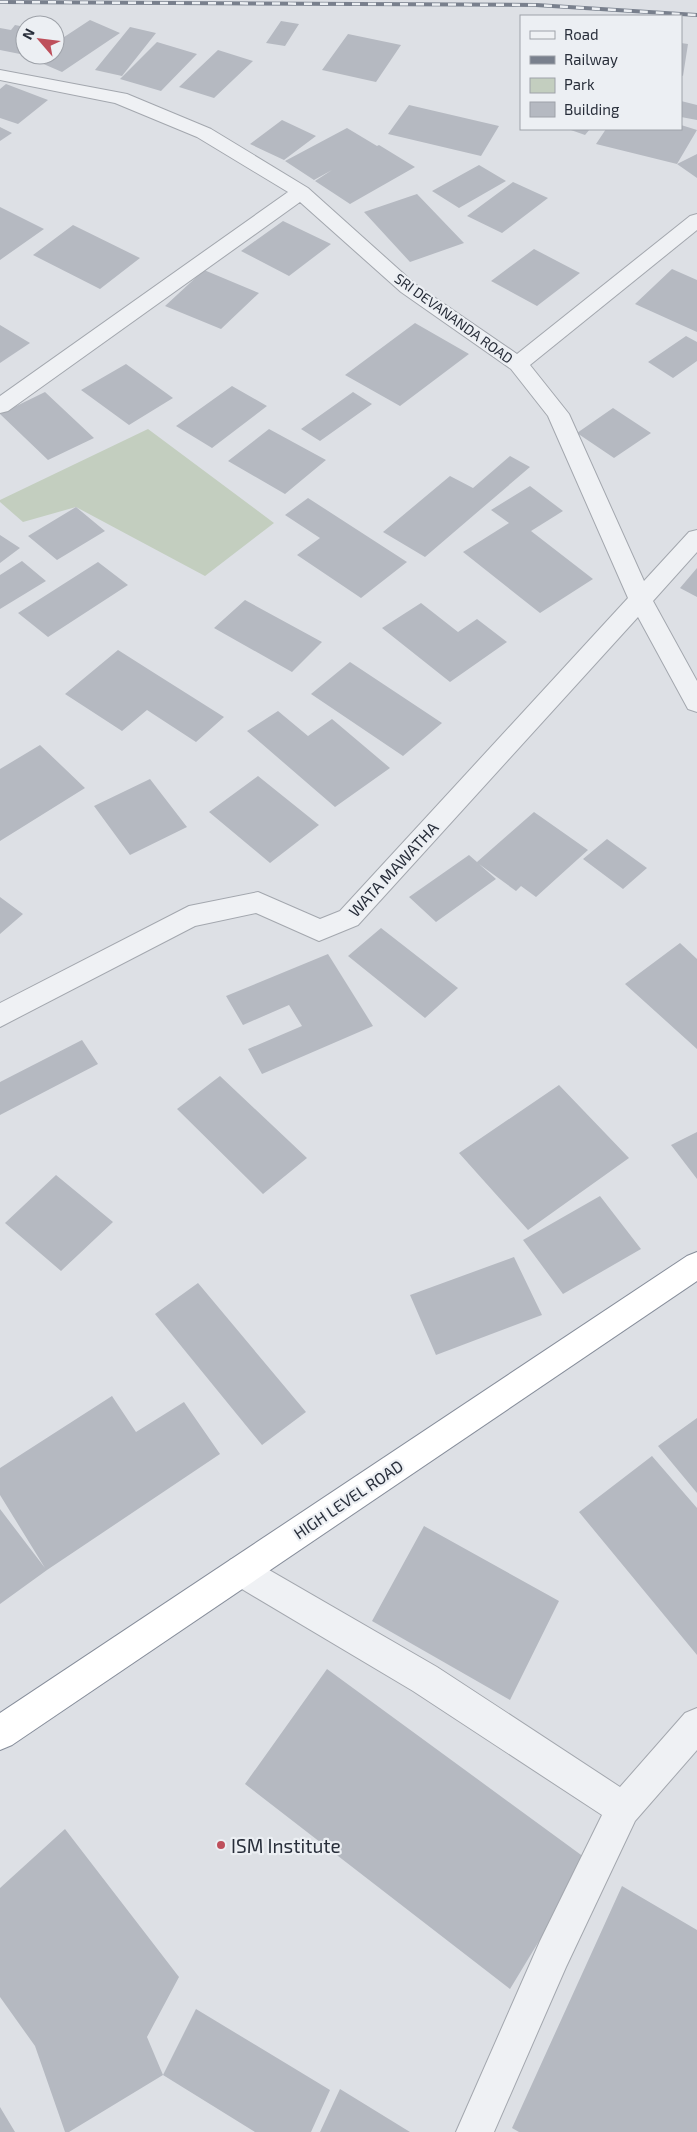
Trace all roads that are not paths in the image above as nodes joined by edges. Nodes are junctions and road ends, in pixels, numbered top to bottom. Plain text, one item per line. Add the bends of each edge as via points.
1 (0, 76) edge
2 (301, 192) junction
3 (697, 220) edge
4 (518, 364) junction
5 (0, 406) edge
6 (697, 538) edge
7 (641, 601) junction
8 (697, 703) edge
9 (0, 1016) edge
10 (697, 1265) edge
11 (241, 1571) junction
12 (697, 1725) edge
13 (0, 1732) edge
14 (623, 1809) junction
15 (475, 2132) edge

1 - 2 street, SRI DEVANANDA ROAD via 120,98 204,133
2 - 4 street, SRI DEVANANDA ROAD via 408,288
2 - 5 street
3 - 4 street
4 - 7 street, SRI DEVANANDA ROAD via 558,414
6 - 7 street, WATA MAWATHA
7 - 8 street, SRI DEVANANDA ROAD
7 - 9 street, WATA MAWATHA via 349,918 319,930 258,902 189,917
10 - 11 highway, HIGH LEVEL ROAD
11 - 13 highway, HIGH LEVEL ROAD
11 - 14 street via 425,1679
12 - 14 street
14 - 15 street via 553,1954

